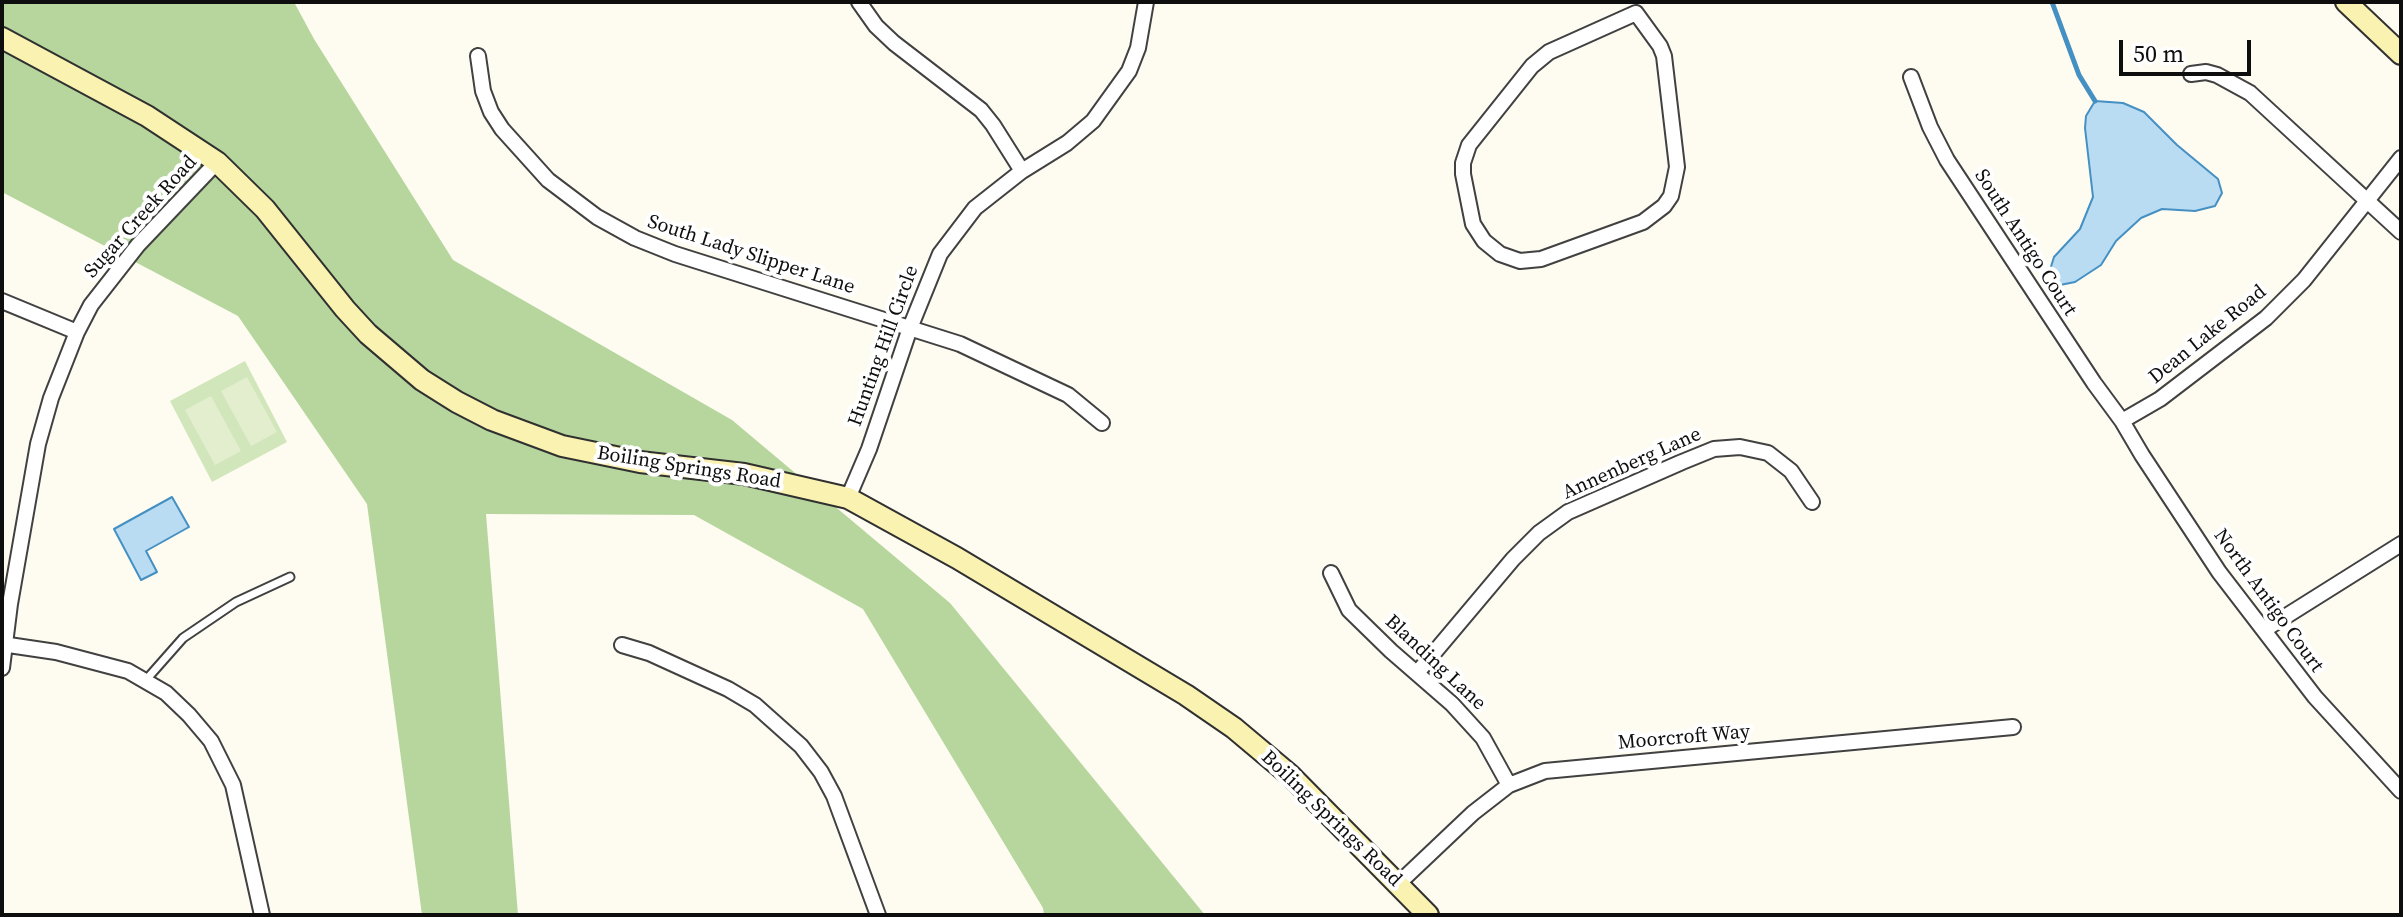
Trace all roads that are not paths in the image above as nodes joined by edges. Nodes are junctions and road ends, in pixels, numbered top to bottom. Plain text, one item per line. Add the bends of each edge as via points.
1 (859, 2) edge
2 (1146, 2) edge
3 (2346, 2) edge
4 (1639, 7) edge
5 (2, 38) edge
6 (2401, 54) edge
7 (478, 56) dead end
8 (2191, 74) dead end
9 (1911, 77) dead end
10 (2401, 158) edge
11 (217, 162) junction
12 (1022, 171) junction
13 (2366, 201) junction
14 (2401, 232) edge
15 (2, 301) edge
16 (910, 328) junction
17 (77, 332) junction
18 (2122, 421) junction
19 (1102, 423) dead end
20 (848, 498) junction
21 (1812, 502) dead end
22 (2401, 544) edge
23 (1331, 573) dead end
24 (290, 577) dead end
25 (2264, 630) junction
26 (4, 644) edge
27 (622, 645) dead end
28 (2, 668) edge
29 (1417, 673) junction
30 (145, 681) junction
31 (2013, 727) dead end
32 (1509, 785) junction
33 (2401, 791) edge
34 (1398, 884) junction
35 (262, 915) edge
36 (878, 915) edge
37 (1428, 915) edge

1 - 12 street via 894,43 981,110
2 - 12 street, Hunting Hill Circle via 1138,48 1112,98 1067,143
3 - 6 street
4 - 4 street via 1541,59 1469,145 1463,174 1473,224 1500,254 1520,261 1541,259 1643,222 1671,196 1677,167 1664,56
5 - 11 street, Boiling Springs Road via 147,116
7 - 16 street, South Lady Slipper Lane via 483,91 502,129 548,180 597,217 675,254
8 - 13 street via 2217,75 2250,93
9 - 18 street, South Antigo Court via 1947,160
10 - 13 street, Dean Lake Road
11 - 17 street, Sugar Creek Road via 138,245 91,305
11 - 20 street, Boiling Springs Road via 265,209 368,334 457,402 576,449 744,474
12 - 16 street, Hunting Hill Circle via 975,208 950,238 930,273
13 - 14 street
13 - 18 street, Dean Lake Road via 2304,280 2266,318 2160,399
15 - 17 street
16 - 19 street, South Lady Slipper Lane via 960,344 1068,395
16 - 20 street, Hunting Hill Circle
17 - 26 street, Sugar Creek Road via 38,444
18 - 25 street, North Antigo Court via 2219,572
20 - 34 street, Boiling Springs Road via 957,558 1234,728 1290,775
21 - 29 street, Annenberg Lane via 1791,471 1768,453 1714,449 1682,462 1568,512 1539,533
22 - 25 street
23 - 29 street, Blanding Lane via 1349,610
24 - 30 lane via 236,602 183,638
25 - 33 street, North Antigo Court via 2315,697
26 - 28 street, Sugar Creek Road
26 - 30 street via 97,661
27 - 36 street via 728,689 755,705 801,746 834,796
29 - 32 street, Blanding Lane via 1483,738
30 - 35 street via 189,715 220,757 240,810
31 - 32 street, Moorcroft Way via 1545,771
32 - 34 street, Moorcroft Way
34 - 37 street, Boiling Springs Road

